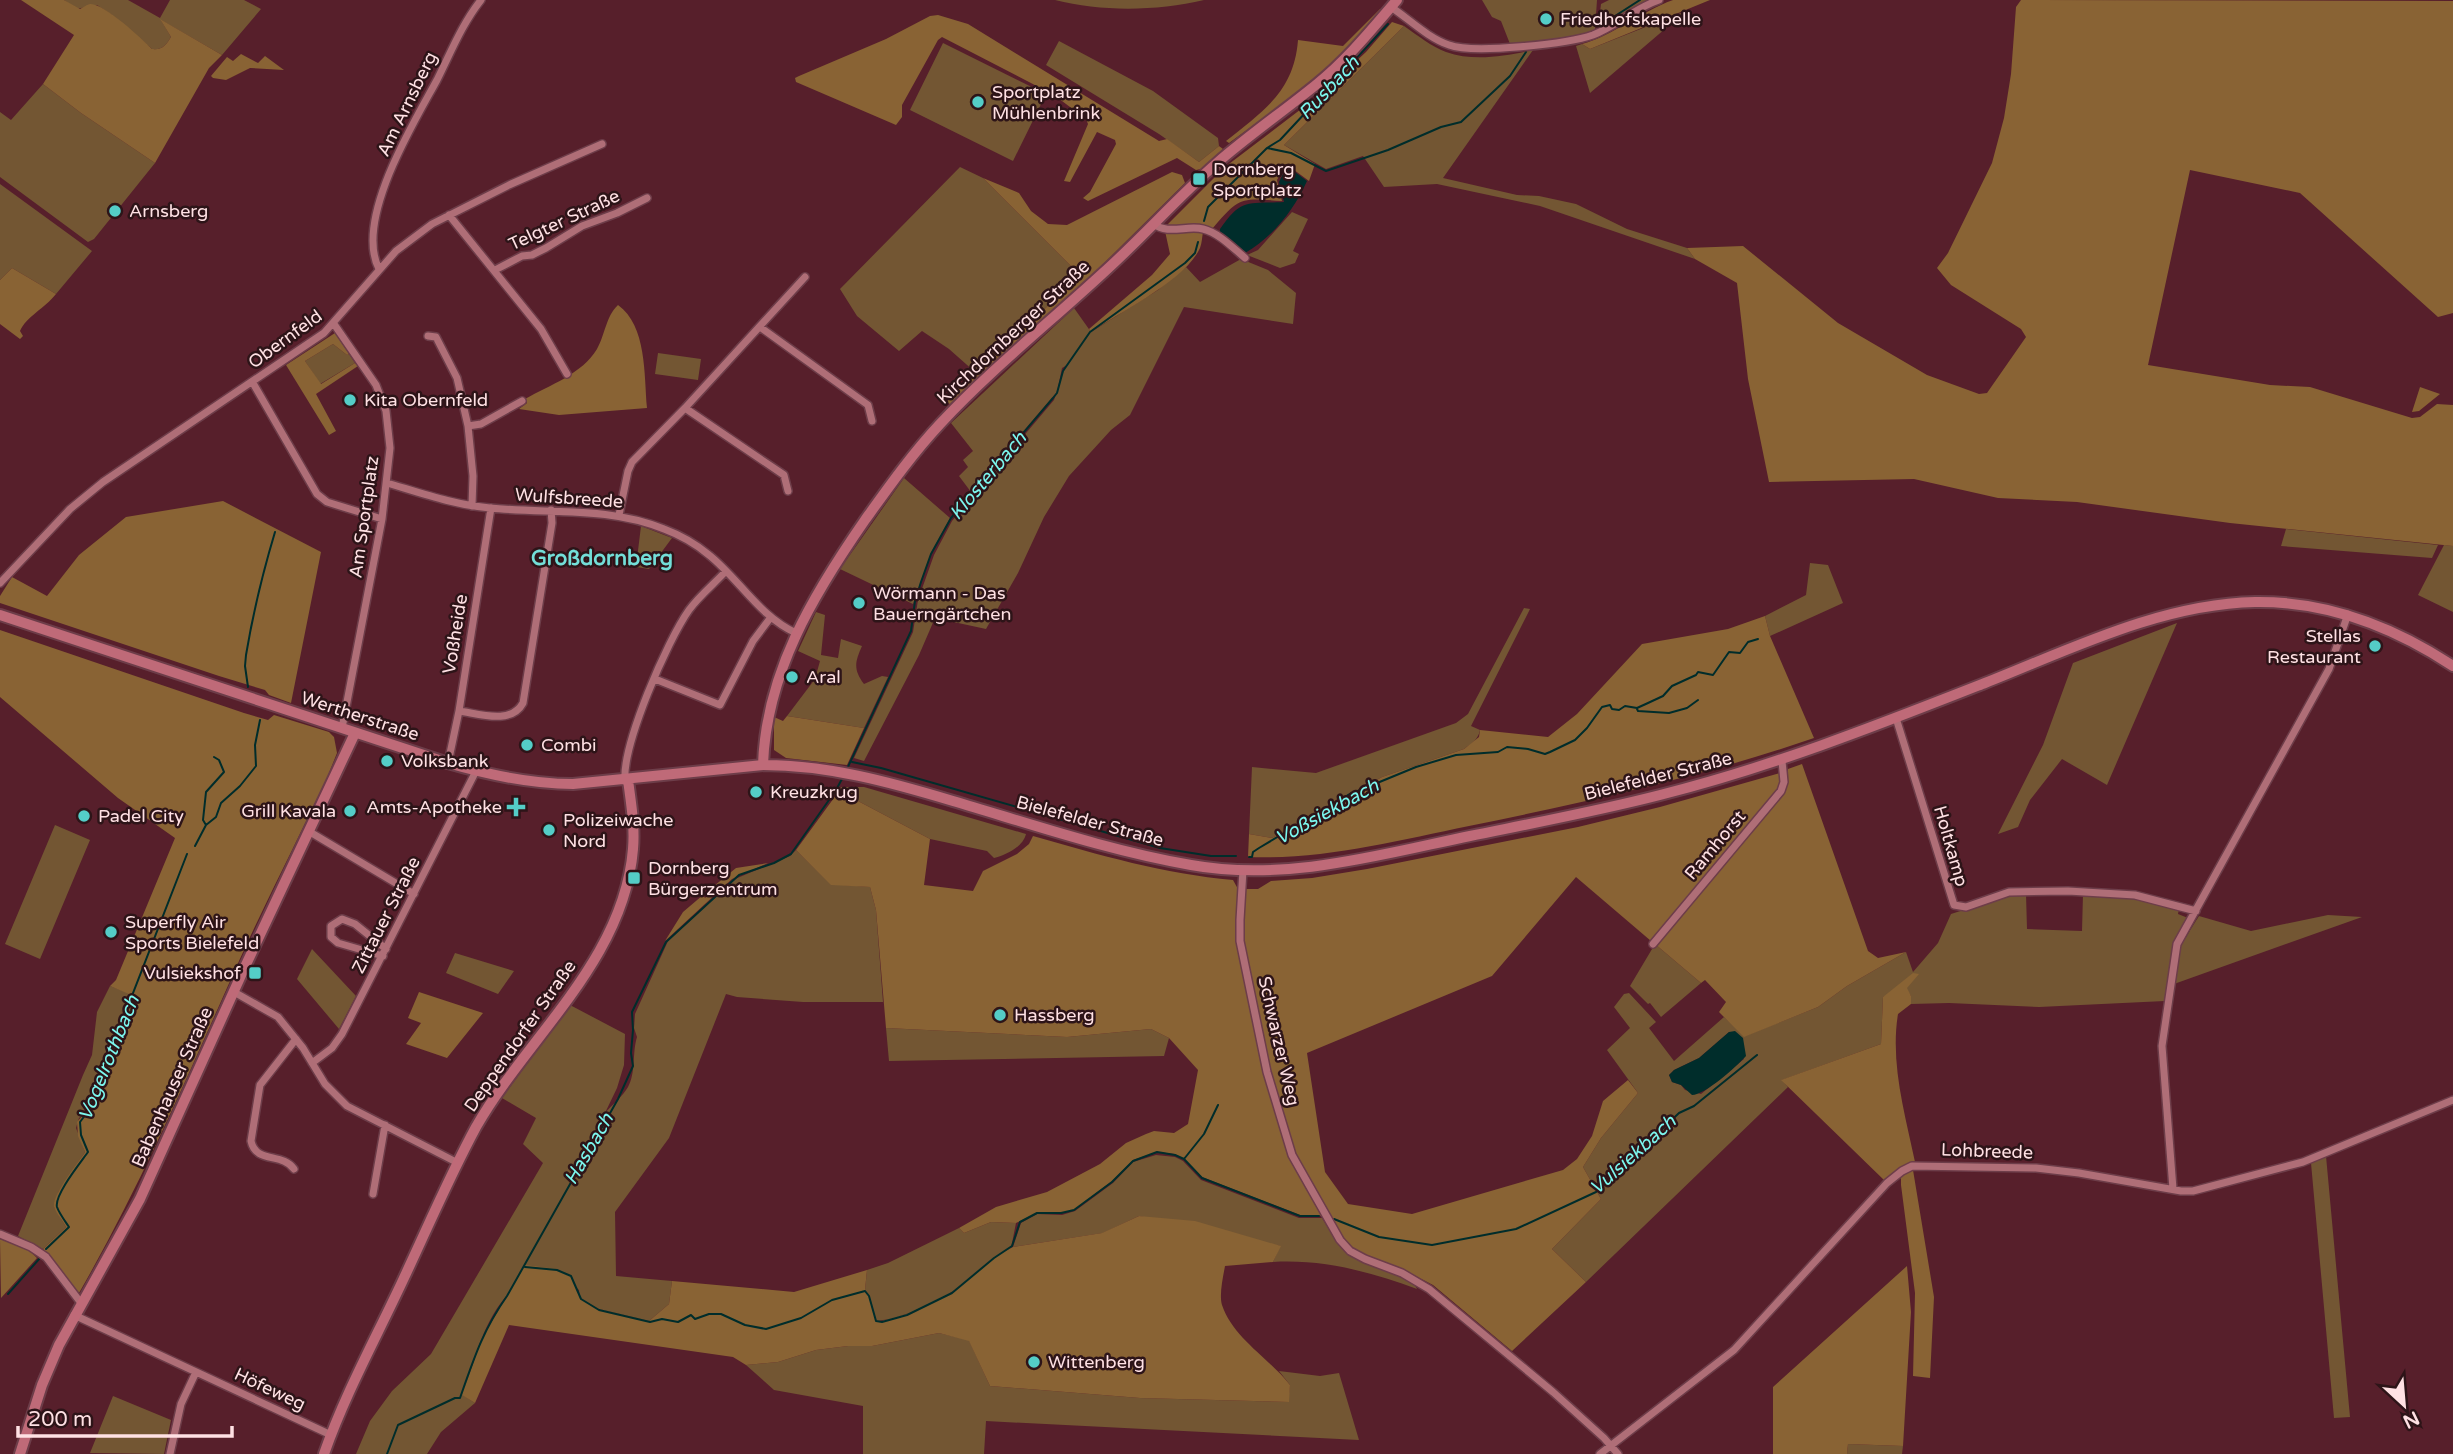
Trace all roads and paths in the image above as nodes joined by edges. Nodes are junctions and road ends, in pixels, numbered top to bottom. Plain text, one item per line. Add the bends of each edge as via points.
1 (481, 0) edge
2 (1659, 0) edge
3 (1394, 3) edge
4 (602, 144) dead end
5 (647, 198) dead end
6 (449, 215) junction
7 (1154, 224) junction
8 (1245, 258) dead end
9 (379, 269) junction
10 (495, 270) junction
11 (805, 277) dead end
12 (334, 324) junction
13 (760, 327) junction
14 (428, 336) dead end
15 (567, 374) dead end
16 (253, 383) junction
17 (522, 401) dead end
18 (685, 408) junction
19 (872, 421) dead end
20 (468, 426) junction
21 (387, 483) junction
22 (788, 491) dead end
23 (472, 506) junction
24 (491, 508) junction
25 (551, 510) junction
26 (619, 515) junction
27 (382, 519) junction
28 (726, 571) junction
29 (2, 578) edge
30 (2348, 614) junction
31 (0, 615) edge
32 (771, 617) junction
33 (796, 633) junction
34 (2453, 666) edge
35 (655, 679) junction
36 (459, 711) junction
37 (1896, 718) junction
38 (342, 728) junction
39 (355, 733) junction
40 (1782, 761) junction
41 (448, 763) junction
42 (762, 765) junction
43 (476, 771) junction
44 (845, 772) joint
45 (626, 780) junction
46 (310, 832) junction
47 (1244, 870) junction
48 (414, 894) junction
49 (2196, 911) junction
50 (1653, 943) dead end
51 (384, 952) junction
52 (234, 992) junction
53 (296, 1038) junction
54 (312, 1063) junction
55 (2453, 1100) edge
56 (385, 1125) junction
57 (458, 1163) junction
58 (294, 1169) dead end
59 (2173, 1189) junction
60 (373, 1195) dead end
61 (0, 1234) edge
62 (81, 1303) junction
63 (74, 1315) junction
64 (196, 1372) junction
65 (331, 1435) junction
66 (1612, 1445) junction
67 (20, 1454) edge
68 (170, 1454) edge
69 (324, 1454) edge
70 (1600, 1454) edge
71 (1618, 1454) edge

1 - 9 street, Am Arnsberg via 405,137 373,225 371,247
2 - 3 street via 1585,37 1468,49 1435,38
3 - 7 main road, Kirchdornberger Straße via 1335,69 1216,164
4 - 6 street, Obernfeld
5 - 10 street, Telgter Straße
6 - 9 street, Obernfeld via 415,236
6 - 10 street, Telgter Straße
7 - 8 street via 1161,229 1202,228
7 - 33 main road, Kirchdornberger Straße via 939,425 829,572
9 - 12 street, Obernfeld
10 - 15 street, Telgter Straße via 541,329
11 - 13 street
12 - 16 street, Obernfeld
12 - 21 street, Am Sportplatz via 384,404 390,448
13 - 18 street
13 - 19 street via 868,405
14 - 20 street via 436,337 457,377
16 - 27 street via 317,494 327,502
16 - 29 street, Obernfeld via 103,482
17 - 20 street via 481,424
18 - 22 street via 784,475
18 - 26 street via 632,462
20 - 23 street
21 - 23 street, Wulfsbreede
21 - 27 street, Am Sportplatz
23 - 24 street, Wulfsbreede
24 - 25 street, Wulfsbreede
24 - 36 street, Voßheide
25 - 26 street, Wulfsbreede
25 - 36 street via 523,703 504,717
26 - 28 street, Wulfsbreede via 668,530
27 - 38 street, Am Sportplatz
28 - 32 street, Wulfsbreede
28 - 35 street via 690,608 668,643
30 - 34 main road, Bielefelder Straße
30 - 37 main road, Bielefelder Straße via 2255,602 2166,615
30 - 49 street via 2329,669
31 - 38 main road, Wertherstraße
32 - 33 street, Wulfsbreede
32 - 35 street via 753,641 720,705
33 - 42 main road, Kirchdornberger Straße via 774,691
35 - 45 street via 627,755
36 - 41 street, Voßheide
37 - 40 main road, Bielefelder Straße
37 - 49 street, Holtkamp via 1954,905 1966,907 2009,892 2068,891 2135,895
38 - 39 main road, Wertherstraße
39 - 41 main road, Wertherstraße
39 - 46 main road, Babenhauser Straße
40 - 47 main road, Bielefelder Straße via 1657,796 1368,858
40 - 50 street, Ramhorst via 1781,791
41 - 43 main road, Wertherstraße
42 - 44 main road, Wertherstraße
42 - 45 main road, Wertherstraße
43 - 45 main road, Wertherstraße via 545,784
43 - 48 street, Zittauer Straße
44 - 47 main road, Bielefelder Straße via 1139,854
45 - 57 main road, Deppendorfer Straße via 633,850 611,928 578,985 502,1087
46 - 48 street
46 - 52 main road, Babenhauser Straße
47 - 66 street, Schwarzer Weg via 1240,941 1267,1072 1292,1155 1340,1240 1364,1259 1429,1289
48 - 51 street, Zittauer Straße
49 - 59 street via 2177,944 2163,1039
51 - 51 street via 351,922 342,919 331,926 331,937 338,943
51 - 54 street, Zittauer Straße via 337,1043
52 - 53 street via 278,1017
52 - 62 main road, Babenhauser Straße via 140,1199
53 - 54 street
53 - 58 street via 260,1085 251,1141 258,1154 286,1160
54 - 56 street via 338,1099
55 - 59 street, Lohbreede via 2302,1162 2205,1189
56 - 57 street
56 - 60 street
57 - 65 main road, Deppendorfer Straße
59 - 66 street, Lohbreede via 2036,1168 1912,1166 1888,1184 1734,1350
61 - 62 street via 46,1257
62 - 63 main road, Babenhauser Straße
63 - 64 street, Höfeweg
63 - 67 main road, Babenhauser Straße via 45,1378
64 - 65 street, Höfeweg
64 - 68 street via 181,1404
65 - 69 main road, Deppendorfer Straße
66 - 70 street, Lohbreede
66 - 71 street, Schwarzer Weg

